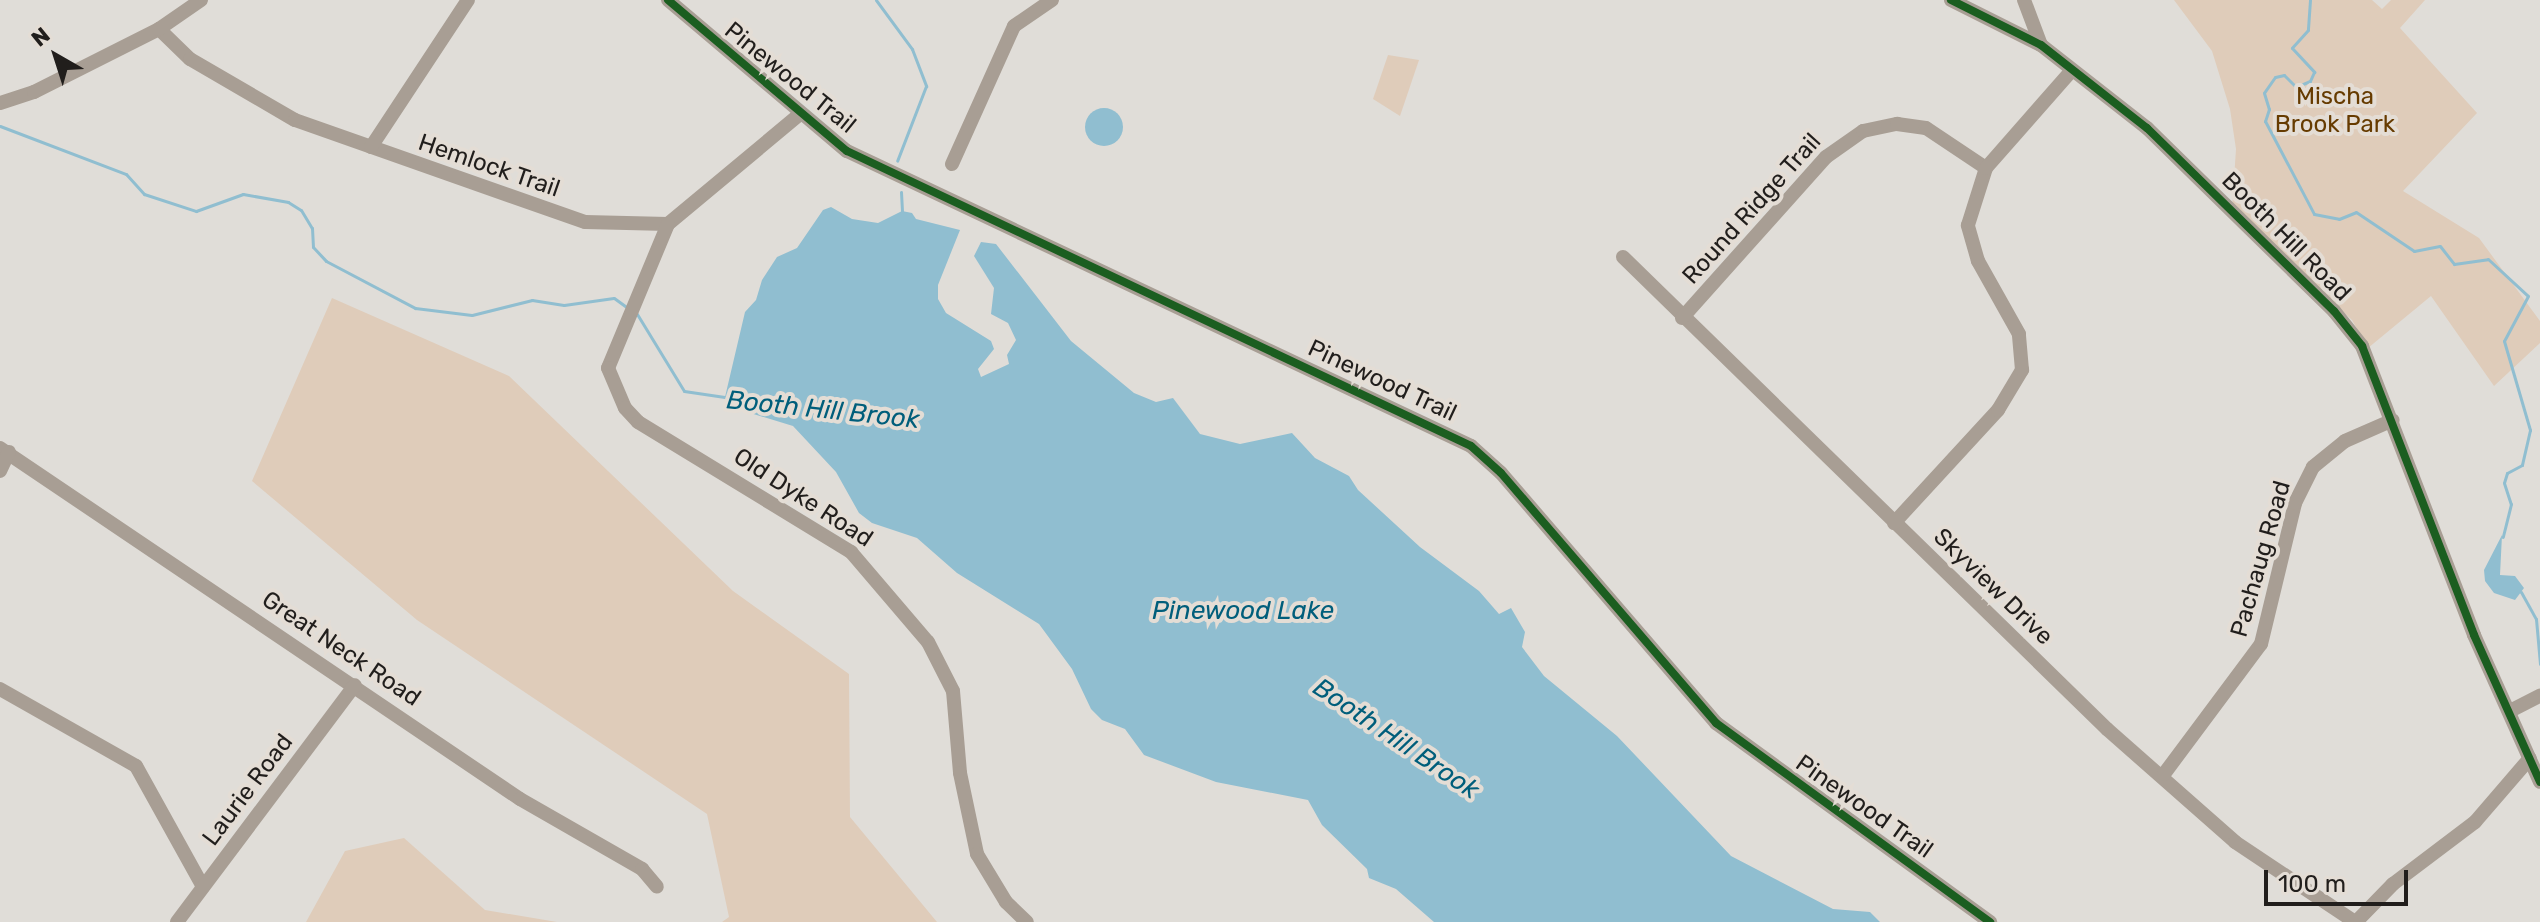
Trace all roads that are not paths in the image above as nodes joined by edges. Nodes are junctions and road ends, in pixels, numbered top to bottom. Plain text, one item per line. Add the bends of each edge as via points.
1 (201, 0) edge
2 (468, 0) edge
3 (668, 0) edge
4 (1052, 0) edge
5 (1951, 0) edge
6 (2024, 0) edge
7 (159, 29) junction
8 (2041, 45) junction
9 (2072, 70) junction
10 (0, 103) edge
11 (799, 115) junction
12 (371, 147) junction
13 (952, 164) dead end
14 (1986, 168) junction
15 (668, 224) junction
16 (1623, 257) dead end
17 (1682, 318) junction
18 (2393, 420) junction
19 (5, 450) edge
20 (0, 471) edge
21 (1894, 523) junction
22 (355, 685) junction
23 (0, 689) edge
24 (2540, 696) edge
25 (2510, 711) junction
26 (2530, 758) junction
27 (2164, 774) junction
28 (2540, 782) edge
29 (203, 887) junction
30 (657, 887) dead end
31 (177, 922) edge
32 (1027, 922) edge
33 (1990, 922) edge
34 (2356, 922) edge

1 - 7 street
2 - 12 street
3 - 11 street, Pinewood Trail
4 - 13 street via 1014,26
5 - 8 street, Booth Hill Road
6 - 8 street
7 - 10 street via 31,94
7 - 12 street, Hemlock Trail via 190,59 234,88 295,120
8 - 9 street, Booth Hill Road
9 - 14 street
9 - 18 street, Booth Hill Road via 2190,168 2233,218 2334,311 2362,346
11 - 15 street
11 - 33 street, Pinewood Trail via 847,151 1471,446 1501,473 1716,723
12 - 15 street, Hemlock Trail via 585,222
14 - 17 street, Round Ridge Trail via 1926,128 1897,124 1863,131 1826,157
14 - 21 street via 1968,225 1978,261 2019,334 2022,370 1998,410
15 - 32 street, Old Dyke Road via 608,368 625,408 638,422 800,516 851,552 940,660 953,691 960,773 977,854 1006,902
16 - 17 street, Skyview Drive
17 - 21 street, Skyview Drive
18 - 25 street, Booth Hill Road via 2474,635
18 - 27 street, Pachaug Road via 2345,441 2313,467 2295,503 2261,644
19 - 20 street
19 - 22 street, Great Neck Road
21 - 27 street, Skyview Drive via 2107,729
22 - 29 street, Laurie Road
22 - 30 street, Great Neck Road via 520,799 642,869
23 - 29 street via 136,766
24 - 25 street
25 - 26 street, Booth Hill Road
26 - 28 street, Booth Hill Road
26 - 34 street via 2475,822 2401,877
27 - 34 street, Skyview Drive via 2235,842
29 - 31 street, Laurie Road

